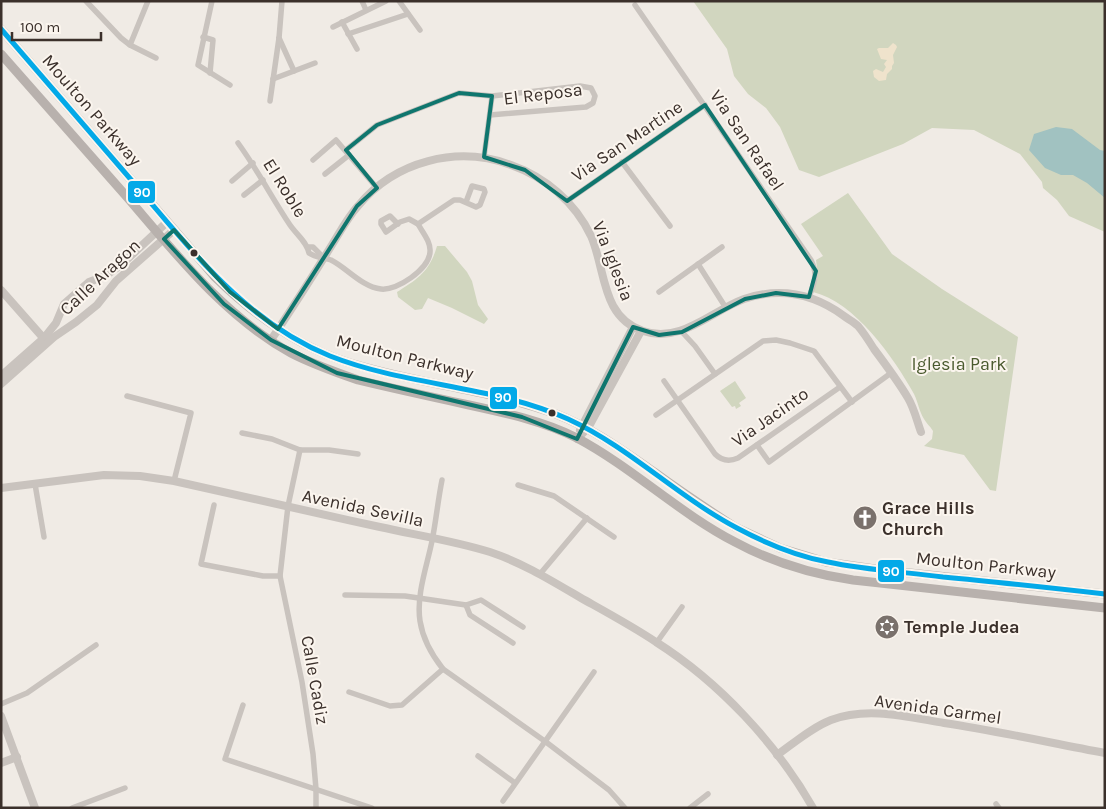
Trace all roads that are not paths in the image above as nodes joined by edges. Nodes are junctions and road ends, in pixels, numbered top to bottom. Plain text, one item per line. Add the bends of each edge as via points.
1 (86, 1) edge
2 (148, 1) edge
3 (212, 1) edge
4 (282, 1) edge
5 (362, 1) edge
6 (386, 1) edge
7 (399, 1) edge
8 (636, 5) dead end
9 (366, 10) junction
10 (408, 14) junction
11 (342, 22) junction
12 (333, 27) dead end
13 (1, 29) edge
14 (420, 30) dead end
15 (348, 34) junction
16 (203, 37) junction
17 (279, 38) junction
18 (130, 45) junction
19 (357, 49) dead end
20 (1, 54) edge
21 (156, 58) dead end
22 (315, 63) dead end
23 (294, 71) junction
24 (210, 73) junction
25 (273, 79) junction
26 (230, 84) dead end
27 (492, 96) junction
28 (270, 101) dead end
29 (705, 105) junction
30 (490, 115) junction
31 (238, 143) dead end
32 (348, 152) junction
33 (484, 157) junction
34 (313, 160) dead end
35 (622, 162) junction
36 (253, 163) junction
37 (325, 174) dead end
38 (263, 180) junction
39 (232, 181) dead end
40 (377, 188) junction
41 (244, 195) dead end
42 (567, 201) junction
43 (466, 202) junction
44 (167, 222) junction
45 (398, 224) junction
46 (418, 224) junction
47 (670, 226) dead end
48 (174, 230) junction
49 (157, 232) junction
50 (164, 239) junction
51 (722, 247) dead end
52 (324, 258) junction
53 (698, 264) junction
54 (1, 290) edge
55 (660, 292) dead end
56 (809, 297) junction
57 (726, 308) junction
58 (633, 327) junction
59 (278, 328) junction
60 (642, 331) junction
61 (682, 332) junction
62 (271, 340) junction
63 (46, 341) junction
64 (891, 373) junction
65 (714, 374) junction
66 (1, 376) edge
67 (664, 380) dead end
68 (1, 384) edge
69 (840, 387) junction
70 (127, 396) dead end
71 (678, 400) junction
72 (852, 402) junction
73 (656, 415) dead end
74 (585, 426) junction
75 (921, 432) dead end
76 (242, 433) dead end
77 (577, 438) junction
78 (757, 445) junction
79 (300, 450) junction
80 (358, 454) dead end
81 (442, 480) dead end
82 (174, 481) junction
83 (35, 484) junction
84 (518, 486) dead end
85 (1, 488) edge
86 (214, 505) dead end
87 (288, 506) junction
88 (587, 518) junction
89 (44, 537) dead end
90 (614, 537) dead end
91 (432, 538) junction
92 (540, 574) junction
93 (931, 575) junction
94 (280, 576) junction
95 (932, 588) junction
96 (1105, 594) edge
97 (345, 595) dead end
98 (420, 598) junction
99 (466, 604) junction
100 (682, 607) dead end
101 (1105, 608) edge
102 (523, 628) dead end
103 (657, 642) junction
104 (513, 643) dead end
105 (96, 645) dead end
106 (443, 669) junction
107 (594, 672) dead end
108 (349, 692) dead end
109 (1, 704) edge
110 (243, 705) dead end
111 (1, 716) edge
112 (546, 742) junction
113 (1105, 753) edge
114 (777, 755) junction
115 (478, 756) dead end
116 (17, 757) junction
117 (1, 763) edge
118 (516, 783) junction
119 (126, 788) dead end
120 (316, 789) junction
121 (708, 794) dead end
122 (503, 801) dead end
123 (36, 808) edge
124 (72, 808) edge
125 (316, 808) edge
126 (372, 808) edge
127 (625, 808) edge
128 (690, 808) edge
129 (813, 808) edge

1 - 18 street
2 - 18 street
3 - 16 street
4 - 17 street
5 - 9 street
6 - 9 street
7 - 10 street
8 - 29 street, Via San Rafael
9 - 11 street
10 - 14 street
10 - 15 street
11 - 12 street
11 - 15 street
13 - 44 main road, Moulton Parkway
15 - 19 street
16 - 24 street via 198,65
16 - 24 street via 213,40
17 - 23 street
17 - 25 street
18 - 21 street
20 - 49 main road, Moulton Parkway
22 - 23 street
23 - 25 street
24 - 26 street
25 - 28 street
27 - 30 street, El Reposa
27 - 30 street, El Reposa via 580,86 591,88 595,96 593,103 586,107
27 - 32 street, El Reposa via 459,93 377,125
29 - 35 street, Via San Martine
29 - 56 street, Via San Rafael via 811,260 816,271
30 - 33 street
31 - 36 street, El Roble
32 - 34 street via 336,140
32 - 37 street, El Reposa
32 - 40 street
33 - 40 street, Via Iglesia via 426,160 399,172
33 - 42 street, Via Iglesia via 525,170 549,184
35 - 42 street, Via San Martine
35 - 47 street
36 - 38 street, El Roble
36 - 39 street
38 - 41 street
38 - 52 street, El Roble via 291,227 308,247 313,247
40 - 52 street, Via Iglesia via 357,206
42 - 58 street, Via Iglesia via 592,238 616,313
43 - 43 street via 476,207 480,205 484,189 472,186
43 - 46 street via 454,200
44 - 48 main road, Moulton Parkway
44 - 49 street, Calle Aragon
45 - 45 street via 386,232 381,221 390,216
45 - 46 street via 409,219
46 - 52 street, El Roble via 429,244 429,257 413,277 396,287 380,289 371,286
48 - 50 street, Calle Aragon
48 - 59 main road, Moulton Parkway via 230,292
49 - 50 main road, Moulton Parkway
49 - 63 street, Calle Aragon via 121,265 90,282 64,304
50 - 62 main road, Moulton Parkway via 224,304
50 - 63 street, Calle Aragon via 116,281 96,304
51 - 53 street
52 - 59 street, Via Iglesia
53 - 55 street
53 - 57 street
54 - 63 street
56 - 57 street, Via Iglesia via 776,293 745,299
56 - 64 street, Via Iglesia via 827,304 858,326
57 - 61 street, Via Iglesia
58 - 60 street, Via Iglesia
58 - 74 street
59 - 62 street, Via Iglesia
59 - 74 main road, Moulton Parkway via 308,346 346,362 514,401
60 - 61 street, Via Iglesia via 658,335
60 - 74 street
61 - 65 street
62 - 77 main road, Moulton Parkway via 292,353 358,380 522,417
63 - 66 street, Calle Aragon
63 - 68 street, Calle Aragon
64 - 72 street
64 - 75 street, Via Iglesia via 909,399
65 - 69 street via 763,341 776,340 814,351
65 - 71 street
67 - 71 street, Via Jacinto
69 - 72 street
69 - 78 street, Via Jacinto
70 - 82 street via 192,413
71 - 73 street
71 - 78 street, Via Jacinto via 720,458 735,459
72 - 78 street via 769,462
74 - 77 street
74 - 93 main road, Moulton Parkway via 757,539 826,562
76 - 79 street via 272,439
77 - 95 main road, Moulton Parkway via 716,531 772,560 835,578
79 - 80 street
79 - 87 street, Avenida Sevilla
81 - 91 street, Avenida Sevilla
82 - 83 street, Avenida Sevilla via 104,475
82 - 87 street, Avenida Sevilla
83 - 85 street, Avenida Sevilla
83 - 89 street
84 - 88 street via 554,496
86 - 94 street via 201,564 263,576
87 - 91 street, Avenida Sevilla
87 - 94 street, Calle Cadiz
88 - 90 street
88 - 92 street
91 - 92 street, Avenida Sevilla via 489,552
91 - 98 street
92 - 103 street, Avenida Sevilla
93 - 95 main road
93 - 96 main road, Moulton Parkway
94 - 120 street, Calle Cadiz via 302,682
95 - 101 main road, Moulton Parkway
97 - 98 street
98 - 99 street
98 - 106 street via 419,619 424,640
99 - 102 street via 481,600
99 - 104 street via 470,615
100 - 103 street
103 - 114 street, Avenida Sevilla via 718,690
105 - 109 street via 27,693
106 - 108 street via 402,705 390,706
106 - 112 street
107 - 112 street
110 - 120 street via 225,759
111 - 116 street
112 - 118 street
112 - 127 street via 609,790
113 - 114 street, Avenida Carmel via 960,725 869,714 832,720 813,729
114 - 129 street, Avenida Sevilla
115 - 118 street
116 - 117 street
116 - 123 street
118 - 122 street
119 - 124 street
120 - 125 street, Calle Cadiz
120 - 126 street
121 - 128 street

